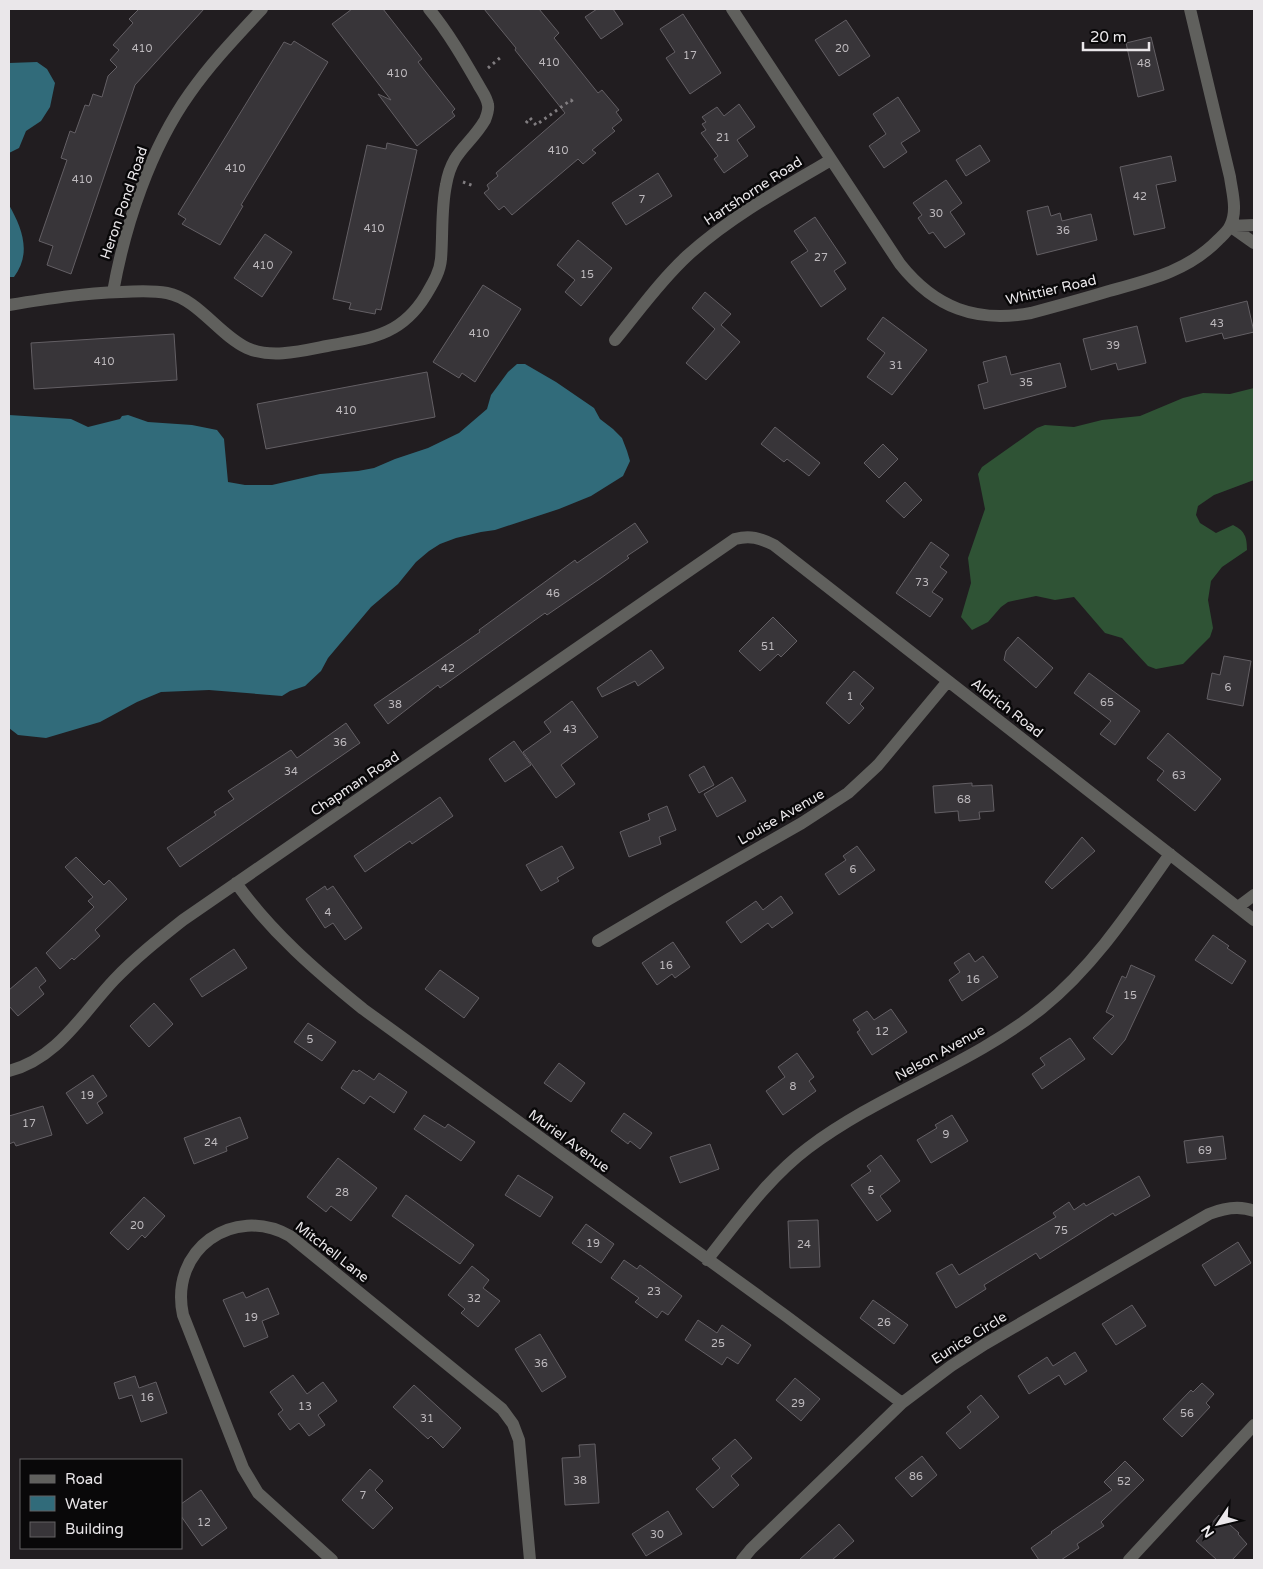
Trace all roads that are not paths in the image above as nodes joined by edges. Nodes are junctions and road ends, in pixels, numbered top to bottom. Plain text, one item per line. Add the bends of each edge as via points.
1 (262, 9) edge
2 (429, 9) edge
3 (732, 9) edge
4 (1190, 9) edge
5 (831, 160) junction
6 (1254, 225) edge
7 (1230, 226) junction
8 (1254, 243) edge
9 (114, 292) junction
10 (9, 305) edge
11 (615, 340) dead end
12 (735, 539) joint
13 (948, 681) junction
14 (1170, 854) junction
15 (236, 883) junction
16 (1254, 895) edge
17 (1238, 907) junction
18 (1254, 920) edge
19 (598, 941) dead end
20 (9, 1070) edge
21 (1254, 1211) edge
22 (707, 1260) junction
23 (902, 1404) junction
24 (1254, 1425) edge
25 (332, 1560) edge
26 (530, 1560) edge
27 (742, 1560) edge
28 (1129, 1560) edge

1 - 9 street, Heron Pond Road via 208,70 160,143 129,225
2 - 9 street via 461,54 487,101 488,110 486,118 459,152 448,173 438,273 410,316 392,330 371,338 300,351 260,352 238,343 170,293
3 - 5 street, Whittier Road
4 - 7 street via 1230,177 1234,203
5 - 7 street, Whittier Road via 912,278 941,301 958,309 994,317 1031,313 1178,270 1211,248
5 - 11 street, Hartshorne Road via 708,238 668,276
6 - 7 street
7 - 8 street
9 - 10 street
12 - 13 street, Aldrich Road via 751,536 774,545
12 - 15 street, Chapman Road
13 - 14 street, Aldrich Road
13 - 19 street, Louise Avenue via 878,765 848,793
14 - 17 street, Aldrich Road
14 - 22 street, Nelson Avenue via 1088,963 1043,1007 1002,1036 859,1115 808,1148 759,1195
15 - 20 street, Chapman Road via 140,954 49,1051 28,1065
15 - 22 street, Muriel Avenue via 284,941 350,998
16 - 17 street
17 - 18 street, Aldrich Road
21 - 23 street, Eunice Circle via 1233,1207 1210,1214 985,1344
22 - 23 street, Muriel Avenue
23 - 27 street, Eunice Circle
24 - 28 street
25 - 26 street, Mitchell Lane via 264,1498 242,1468 183,1314 182,1284 190,1262 204,1243 231,1228 262,1226 290,1236 502,1409 519,1440

